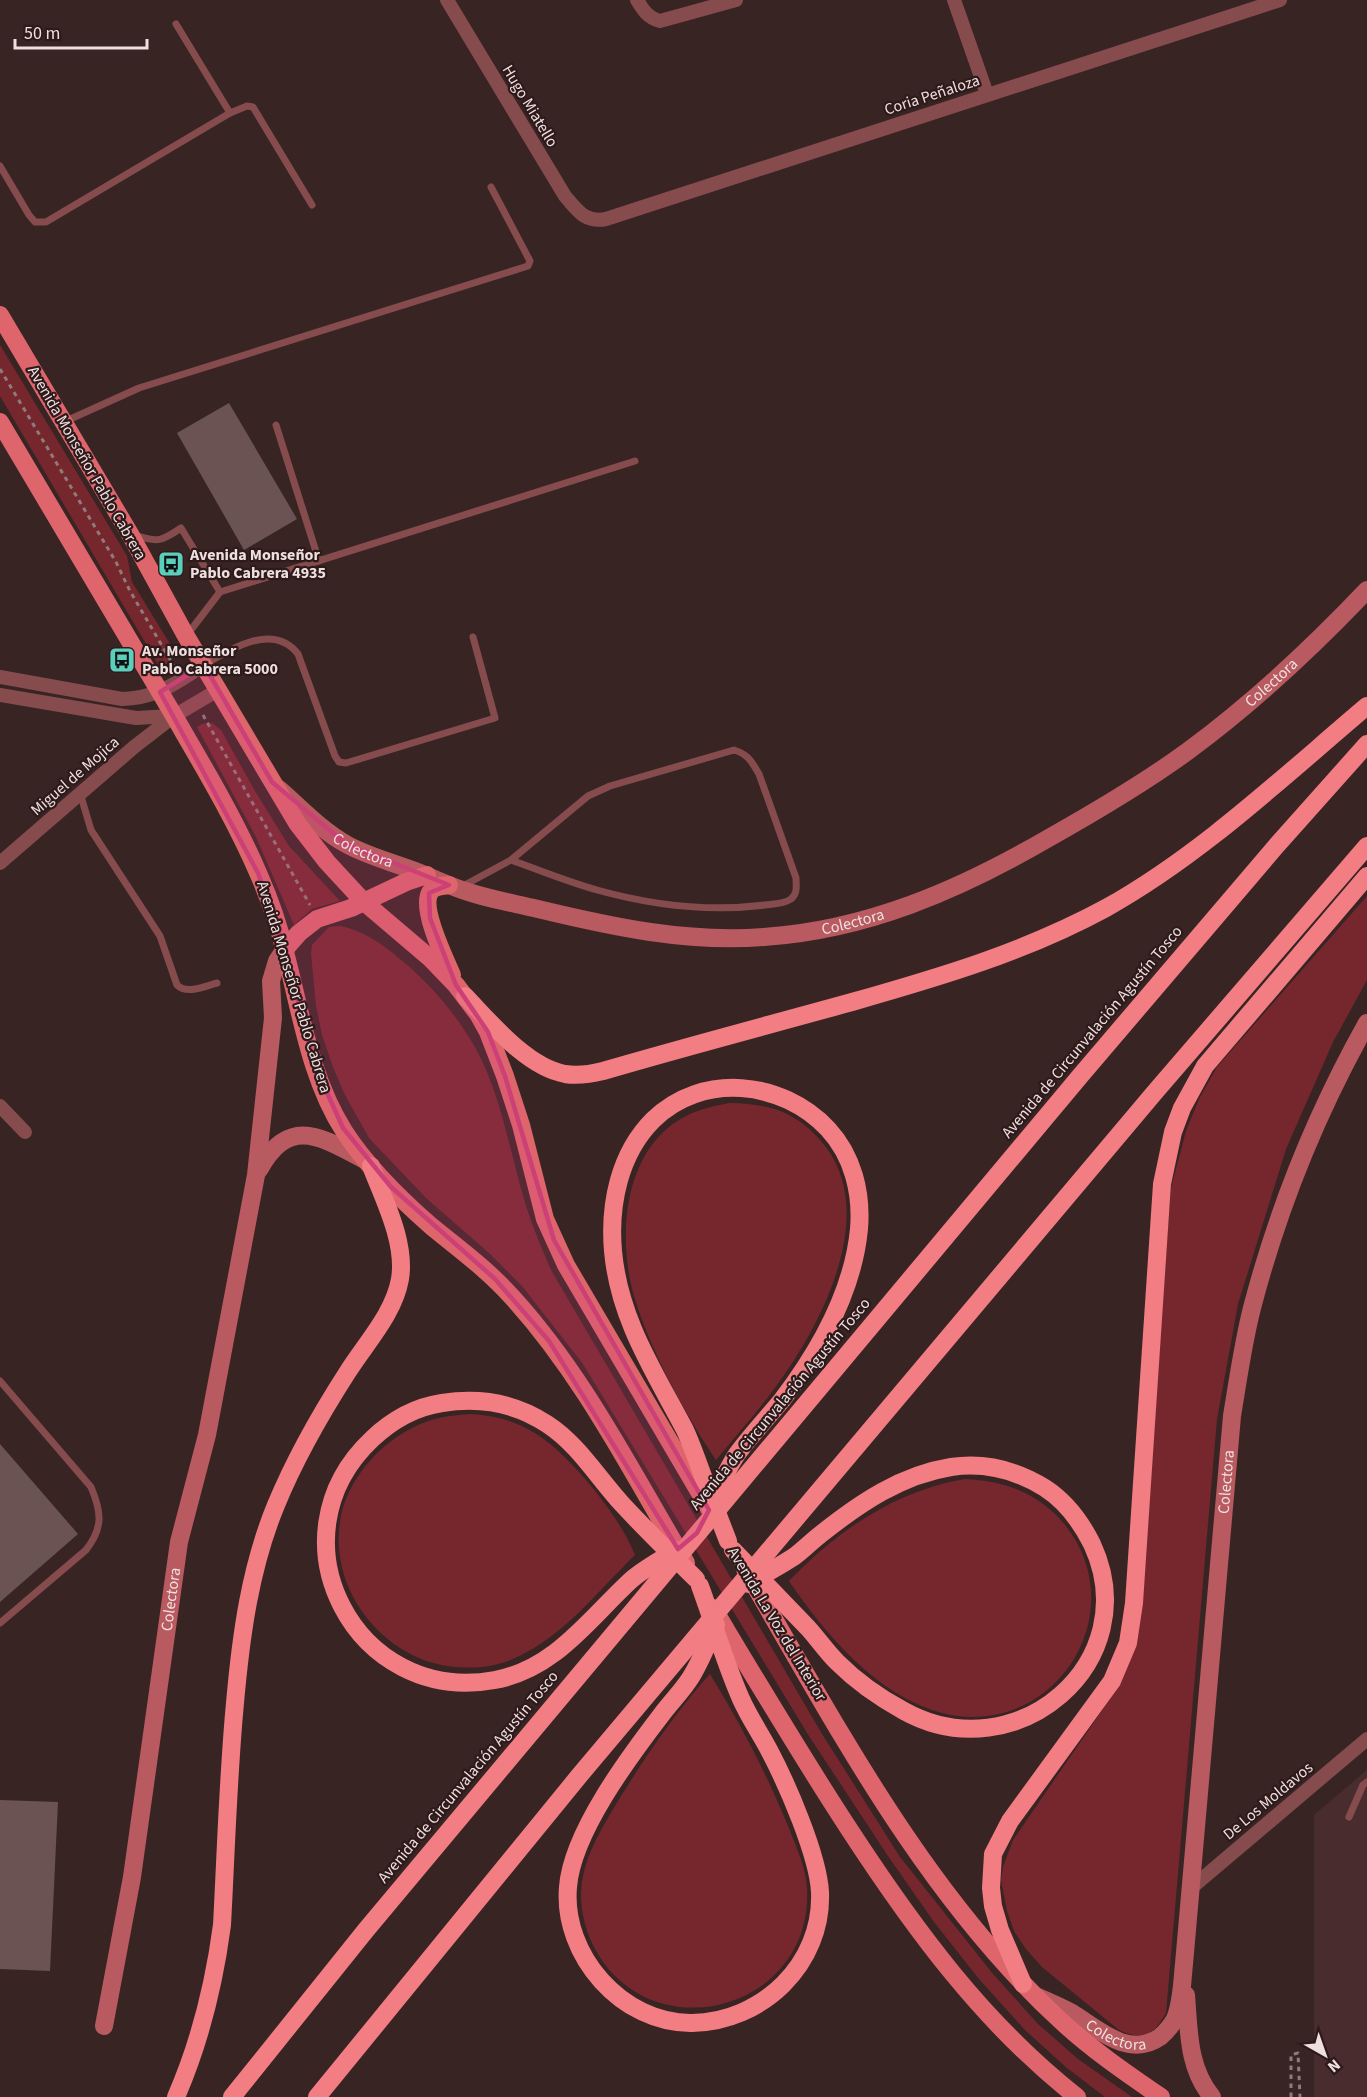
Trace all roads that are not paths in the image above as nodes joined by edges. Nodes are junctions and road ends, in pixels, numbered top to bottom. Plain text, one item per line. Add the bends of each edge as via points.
1 (447, 0) edge
2 (637, 0) edge
3 (736, 0) edge
4 (954, 0) edge
5 (1280, 0) edge
6 (176, 24) dead end
7 (987, 94) junction
8 (230, 113) junction
9 (0, 166) edge
10 (491, 187) dead end
11 (312, 206) dead end
12 (594, 221) joint
13 (0, 315) edge
14 (0, 422) edge
15 (63, 422) junction
16 (276, 425) dead end
17 (635, 461) dead end
18 (130, 534) junction
19 (319, 561) junction
20 (1367, 590) edge
21 (220, 592) junction
22 (186, 636) junction
23 (473, 637) dead end
24 (204, 665) junction
25 (0, 677) edge
26 (218, 690) junction
27 (160, 692) junction
28 (0, 695) edge
29 (1367, 706) edge
30 (174, 716) junction
31 (1367, 744) edge
32 (272, 783) junction
33 (81, 793) junction
34 (1367, 846) edge
35 (511, 860) junction
36 (0, 863) edge
37 (427, 875) junction
38 (1367, 876) edge
39 (454, 887) junction
40 (364, 902) junction
41 (285, 950) junction
42 (217, 983) dead end
43 (461, 990) junction
44 (1367, 1023) edge
45 (505, 1076) joint
46 (0, 1106) edge
47 (25, 1132) dead end
48 (368, 1163) junction
49 (256, 1175) junction
50 (0, 1381) edge
51 (695, 1535) junction
52 (730, 1545) junction
53 (698, 1583) junction
54 (731, 1596) junction
55 (0, 1623) edge
56 (1367, 1738) edge
57 (1367, 1782) edge
58 (1349, 1817) dead end
59 (1190, 1889) junction
60 (1184, 1964) junction
61 (1029, 1989) junction
62 (104, 2026) dead end
63 (176, 2097) edge
64 (232, 2097) edge
65 (317, 2097) edge
66 (1077, 2097) edge
67 (1161, 2097) edge
68 (1212, 2097) edge

1 - 12 street, Hugo Miatello via 565,196
2 - 3 street via 644,12 660,21
4 - 7 street
5 - 7 street, Coria Peñaloza
6 - 8 lane
7 - 12 street, Coria Peñaloza
8 - 9 lane via 46,222 35,222 29,215
8 - 11 lane via 253,107
10 - 15 lane via 530,261 528,266 139,388
13 - 15 main road, Avenida Monseñor Pablo Cabrera
14 - 27 main road, Avenida Monseñor Pablo Cabrera
15 - 18 main road, Avenida Monseñor Pablo Cabrera
16 - 19 lane
17 - 19 lane
18 - 21 lane via 164,540 181,528
18 - 22 main road, Avenida Monseñor Pablo Cabrera
19 - 21 lane
20 - 39 street, Colectora via 1230,719 1147,779 983,874 884,915 844,926 764,937 663,935 583,920
21 - 22 lane
22 - 24 main road, Avenida Monseñor Pablo Cabrera
23 - 24 lane via 495,718 346,763 335,756 298,654 291,645 278,639 258,640 233,647
24 - 26 main road, Avenida Monseñor Pablo Cabrera
24 - 27 street
25 - 27 street via 122,699
26 - 30 street, Miguel de Mojica
26 - 32 main road, Avenida Monseñor Pablo Cabrera
27 - 30 main road, Avenida Monseñor Pablo Cabrera
28 - 30 street via 136,718
29 - 43 highway via 1236,816 1140,888 1034,944 954,973 583,1074 555,1071 527,1055
30 - 33 street, Miguel de Mojica
30 - 41 main road, Avenida Monseñor Pablo Cabrera via 248,850
31 - 51 highway, Avenida de Circunvalación Agustín Tosco via 1147,997
32 - 37 street, Colectora via 346,844
32 - 40 main road, Avenida Monseñor Pablo Cabrera via 311,843
33 - 36 street, Miguel de Mojica
33 - 42 lane via 91,830 152,921 177,985 188,990
34 - 54 highway
35 - 35 lane via 588,796 734,750 743,752 759,774 796,878 797,891 783,903 742,908 689,906 597,890
35 - 39 lane
37 - 39 street, Colectora
37 - 40 main road
38 - 61 highway via 1212,1057 1194,1083 1173,1132 1162,1184 1134,1603 1128,1643 1112,1681 1010,1821 992,1862 993,1906 1000,1930
39 - 43 main road via 431,891 428,907 434,931
40 - 41 main road via 317,919
40 - 43 main road, Avenida Monseñor Pablo Cabrera
41 - 48 main road, Avenida Monseñor Pablo Cabrera via 322,1085 343,1128
41 - 49 street, Colectora via 271,981 273,1018
43 - 45 main road, Avenida Monseñor Pablo Cabrera via 488,1032
44 - 59 street, Colectora via 1305,1146 1252,1310 1232,1416
45 - 52 main road, Avenida La Voz del Interior via 545,1219 566,1265
46 - 47 street
48 - 49 street via 321,1137 300,1135 276,1146
48 - 53 main road, Avenida Monseñor Pablo Cabrera via 411,1207 503,1287 549,1341 592,1405
48 - 63 highway via 396,1235 400,1278 394,1300 319,1418 295,1465 276,1504 257,1560 239,1658 218,1953 207,2010
49 - 62 street, Colectora via 207,1436 179,1542 132,1877
50 - 55 lane via 91,1487 99,1505 100,1523 86,1550
51 - 52 highway via 736,1456 800,1375 827,1329 846,1286 856,1248 860,1211 856,1181 842,1146 819,1120 792,1101 761,1089 727,1087 698,1094 653,1120 630,1153 616,1190 613,1230 615,1268 625,1311 647,1363 686,1433
51 - 53 highway via 632,1580 563,1646 540,1662 496,1680 473,1682 427,1677 371,1645 344,1611 335,1592 326,1547 332,1497 362,1448 382,1429 407,1414 434,1405 480,1400 528,1413 548,1424 566,1440 621,1503
51 - 64 highway, Avenida de Circunvalación Agustín Tosco
52 - 54 highway via 848,1673 904,1711 954,1728 993,1728 1048,1706 1082,1671 1096,1644 1104,1608 1096,1552 1069,1510 1031,1480 995,1467 975,1465 951,1467 909,1479 858,1505 797,1555
52 - 61 main road, Avenida La Voz del Interior via 907,1837 960,1910
53 - 54 highway via 741,1700 771,1754 807,1838 820,1893 810,1947 778,1990 729,2017 689,2023 636,2008 605,1985 592,1971 575,1939 568,1898 571,1869 600,1806 691,1677
53 - 66 main road via 829,1799 922,1937 995,2023
54 - 65 highway
56 - 59 street, De Los Moldavos
57 - 58 lane
59 - 60 street, Colectora
60 - 61 street, Colectora via 1175,2018 1164,2034 1148,2044 1117,2041
60 - 68 street, Colectora via 1190,2050 1199,2077
61 - 67 main road, Avenida La Voz del Interior via 1081,2038

